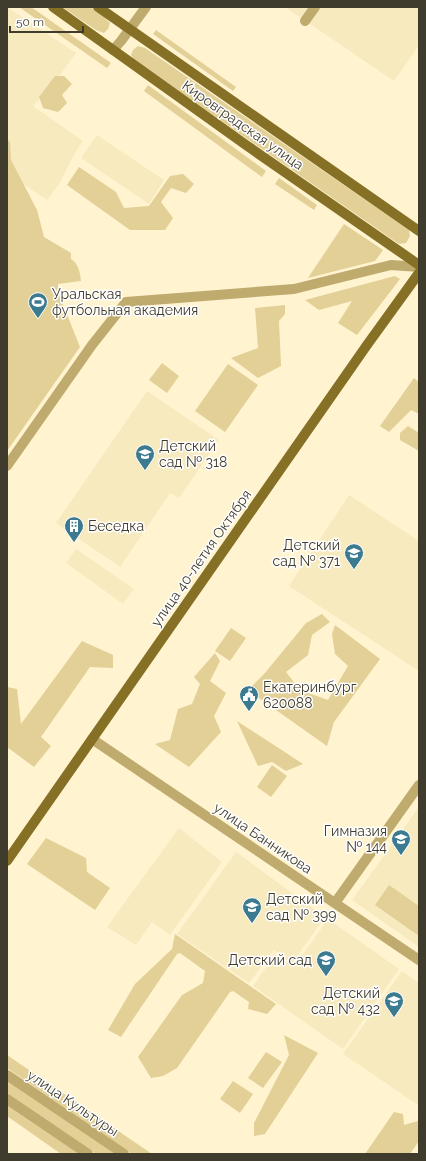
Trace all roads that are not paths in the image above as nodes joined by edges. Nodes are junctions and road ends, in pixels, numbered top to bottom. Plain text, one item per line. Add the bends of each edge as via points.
1 (53, 7) edge
2 (98, 7) edge
3 (146, 7) edge
4 (315, 7) edge
5 (305, 21) dead end
6 (130, 29) junction
7 (113, 50) junction
8 (419, 231) edge
9 (419, 266) edge
10 (419, 273) edge
11 (7, 466) edge
12 (92, 739) junction
13 (419, 785) edge
14 (7, 861) edge
15 (335, 903) junction
16 (419, 960) edge
17 (7, 1075) edge
18 (7, 1098) edge
19 (88, 1154) edge
20 (124, 1154) edge

1 - 7 main road, Кировградская улица
2 - 6 main road, Кировградская улица
3 - 6 street
4 - 5 street
6 - 7 street
6 - 8 main road, Кировградская улица
7 - 9 main road, Кировградская улица
9 - 11 street via 392,265 294,289 126,302 92,345
10 - 12 main road, улица 40-летия Октября
12 - 14 main road, улица 40-летия Октября
12 - 15 street, улица Банникова
13 - 15 street
15 - 16 street, улица Банникова
17 - 20 street, улица Культуры
18 - 19 street

